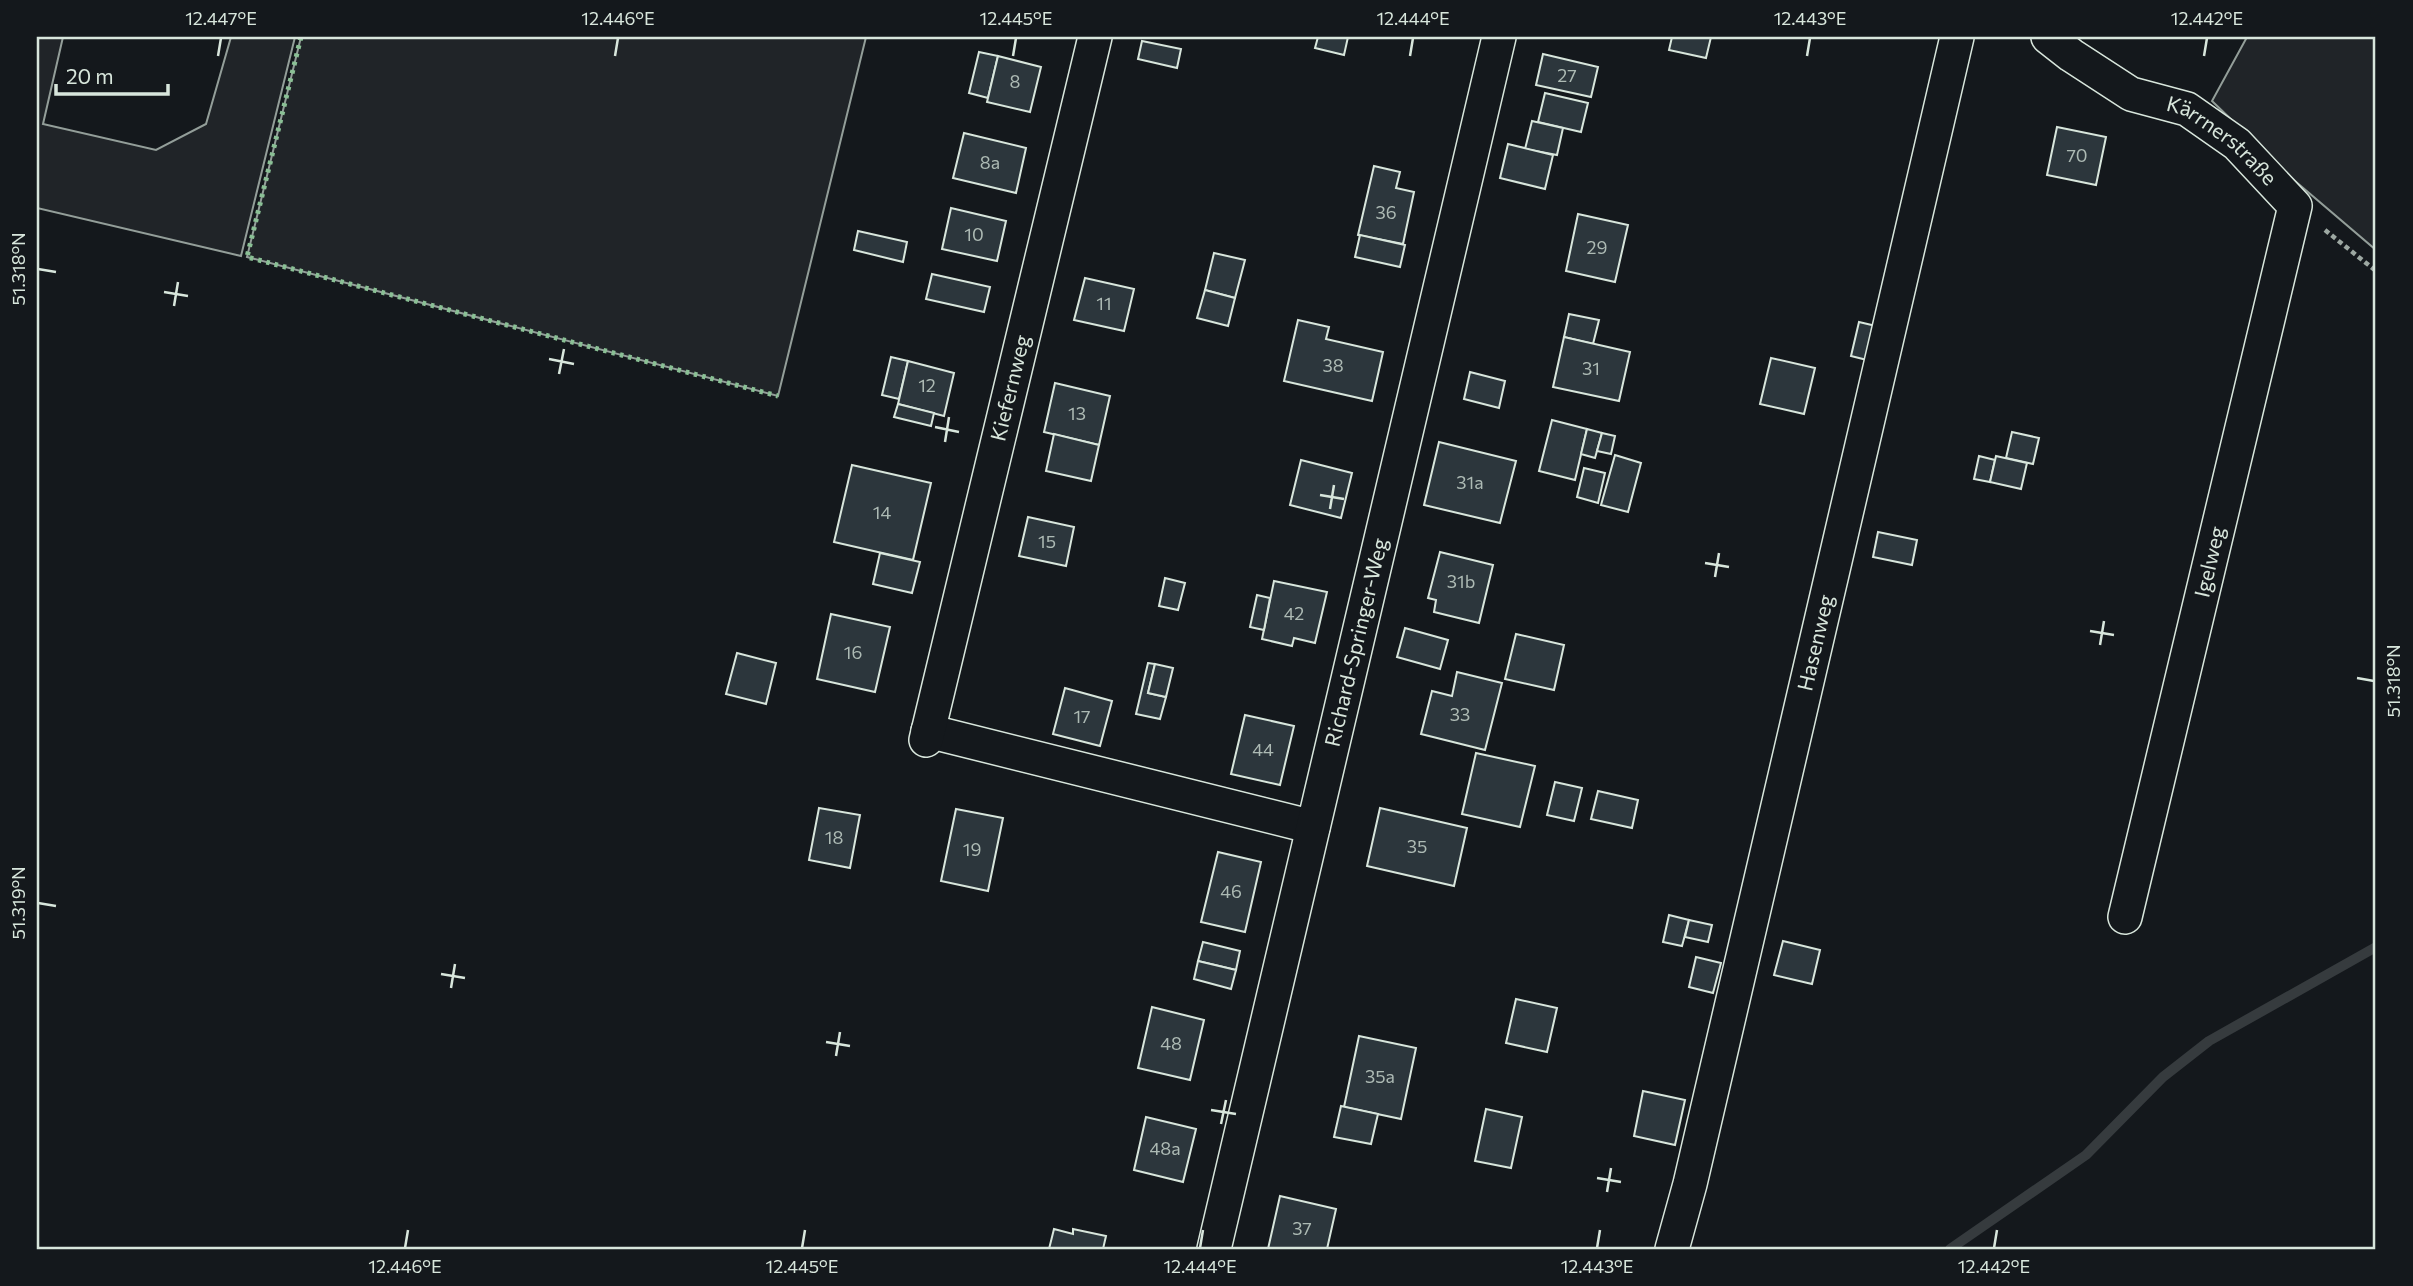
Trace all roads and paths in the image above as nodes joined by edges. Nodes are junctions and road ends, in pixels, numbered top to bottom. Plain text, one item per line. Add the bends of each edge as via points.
1 (1095, 37) edge
2 (1499, 37) edge
3 (1957, 37) edge
4 (2048, 37) edge
5 (2295, 206) junction
6 (2376, 271) edge
7 (1313, 827) junction
8 (2125, 917) dead end
9 (1214, 1249) edge
10 (1672, 1249) edge

1 - 7 street, Kiefernweg via 927,736
2 - 7 street, Richard-Springer-Weg
3 - 10 street, Hasenweg
4 - 5 street, Kärrnerstraße via 2131,94 2187,109 2237,144
5 - 6 path, Kärrnerstraße
5 - 8 street, Igelweg
7 - 9 street, Richard-Springer-Weg

